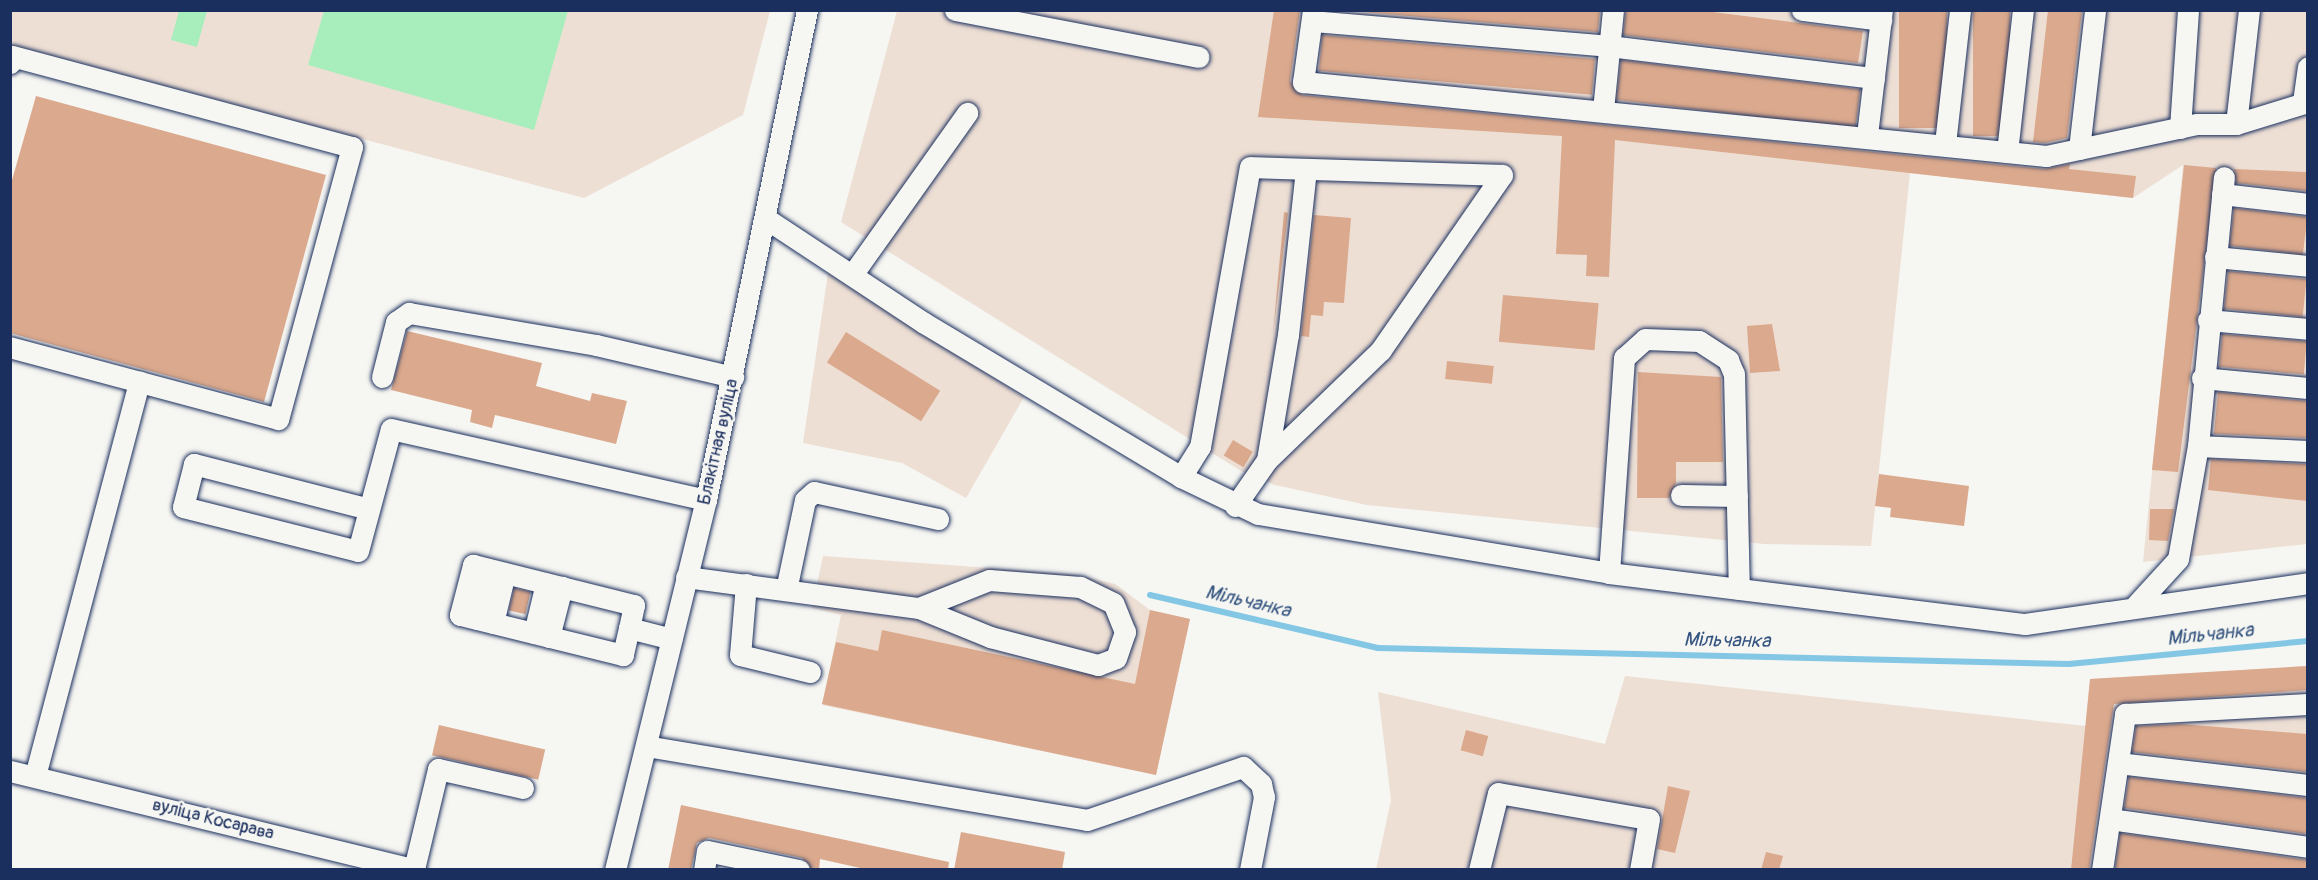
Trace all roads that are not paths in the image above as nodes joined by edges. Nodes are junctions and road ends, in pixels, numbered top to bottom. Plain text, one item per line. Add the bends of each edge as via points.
1 (807, 10) edge
2 (955, 10) edge
3 (1613, 10) edge
4 (1802, 10) edge
5 (1959, 10) edge
6 (2023, 10) edge
7 (2095, 10) edge
8 (2188, 10) edge
9 (2249, 10) edge
10 (1882, 15) edge
11 (1313, 16) edge
12 (1609, 46) junction
13 (1199, 57) dead end
14 (10, 63) edge
15 (2307, 67) edge
16 (1874, 78) junction
17 (2305, 102) edge
18 (1603, 110) junction
19 (967, 113) dead end
20 (2236, 124) junction
21 (2180, 128) junction
22 (1867, 135) junction
23 (1945, 144) junction
24 (2079, 149) junction
25 (2007, 152) junction
26 (1306, 169) junction
27 (2307, 204) edge
28 (768, 220) junction
29 (2215, 257) junction
30 (2307, 266) edge
31 (852, 275) junction
32 (2208, 320) junction
33 (2307, 329) edge
34 (10, 347) edge
35 (382, 377) dead end
36 (733, 377) junction
37 (2202, 378) junction
38 (139, 381) junction
39 (2307, 388) edge
40 (2198, 446) junction
41 (2307, 451) edge
42 (1267, 460) junction
43 (1181, 477) junction
44 (1681, 495) dead end
45 (1737, 496) junction
46 (706, 500) junction
47 (1235, 506) junction
48 (369, 509) junction
49 (938, 519) dead end
50 (497, 571) junction
51 (1609, 573) junction
52 (686, 577) junction
53 (547, 583) junction
54 (2307, 583) edge
55 (746, 584) junction
56 (1739, 589) junction
57 (786, 590) junction
58 (2136, 605) junction
59 (920, 608) junction
60 (485, 621) junction
61 (629, 628) junction
62 (534, 633) junction
63 (672, 639) junction
64 (810, 672) dead end
65 (2307, 704) edge
66 (646, 746) junction
67 (2118, 763) junction
68 (10, 771) edge
69 (34, 776) junction
70 (2307, 785) edge
71 (523, 788) dead end
72 (2110, 819) junction
73 (2307, 847) edge
74 (356, 863) edge
75 (786, 868) edge
76 (415, 869) edge
77 (615, 870) edge
78 (704, 870) edge
79 (1250, 870) edge
80 (1479, 870) edge
81 (1640, 870) edge
82 (2102, 870) edge

1 - 28 street, Блакітная вуліца
2 - 13 street
3 - 12 street
4 - 10 street
5 - 23 street
6 - 25 street
7 - 24 street
8 - 21 street
9 - 20 street
10 - 16 street
11 - 12 street
11 - 18 street via 1303,82
12 - 16 street
12 - 18 street
14 - 38 street via 12,56 352,147 278,419
15 - 17 street
16 - 22 street
17 - 20 street
18 - 22 street
19 - 31 street
20 - 21 street
21 - 24 street
22 - 23 street
23 - 25 street
24 - 25 street via 2060,156
26 - 42 street via 1288,335
26 - 42 street via 1502,175 1381,350
26 - 43 street via 1250,167 1200,447
27 - 29 street via 2223,186
28 - 31 street
28 - 36 street, Блакітная вуліца
29 - 30 street
29 - 32 street
31 - 43 street
32 - 33 street
32 - 37 street
34 - 38 street
35 - 36 street via 396,322 409,313 596,345
36 - 46 street, Блакітная вуліца
37 - 39 street
37 - 40 street
38 - 69 street
40 - 41 street
40 - 58 street via 2178,559
42 - 47 street
43 - 47 street
44 - 45 street
45 - 51 street via 1734,374 1728,360 1699,341 1645,339 1633,345 1620,374
45 - 56 street
46 - 48 street via 391,429
46 - 52 street, Блакітная вуліца
47 - 51 street
48 - 48 street via 358,552 183,507 194,464
49 - 57 street via 814,492 806,500
50 - 53 street
50 - 60 street
50 - 60 street via 473,565 460,615
51 - 56 street
52 - 55 street
52 - 63 street, Блакітная вуліца
53 - 61 street via 634,605
53 - 62 street
53 - 62 street
54 - 58 street
55 - 57 street
55 - 64 street via 740,655
56 - 58 street via 2025,624
57 - 59 street
59 - 59 street via 989,580 1080,587 1113,603 1125,632 1116,658 1098,665 990,637
60 - 62 street
61 - 62 street via 623,655
61 - 63 street
63 - 66 street, Блакітная вуліца
65 - 67 street via 2126,714
66 - 77 street, Блакітная вуліца
66 - 79 street via 1087,820 1243,767 1262,784 1264,796
67 - 70 street
67 - 72 street
68 - 69 street, вуліца Косарава
69 - 74 street, вуліца Косарава
71 - 76 street via 438,769
72 - 73 street
72 - 82 street
74 - 76 street, вуліца Косарава
75 - 78 street via 707,851
80 - 81 street via 1498,792 1650,819

